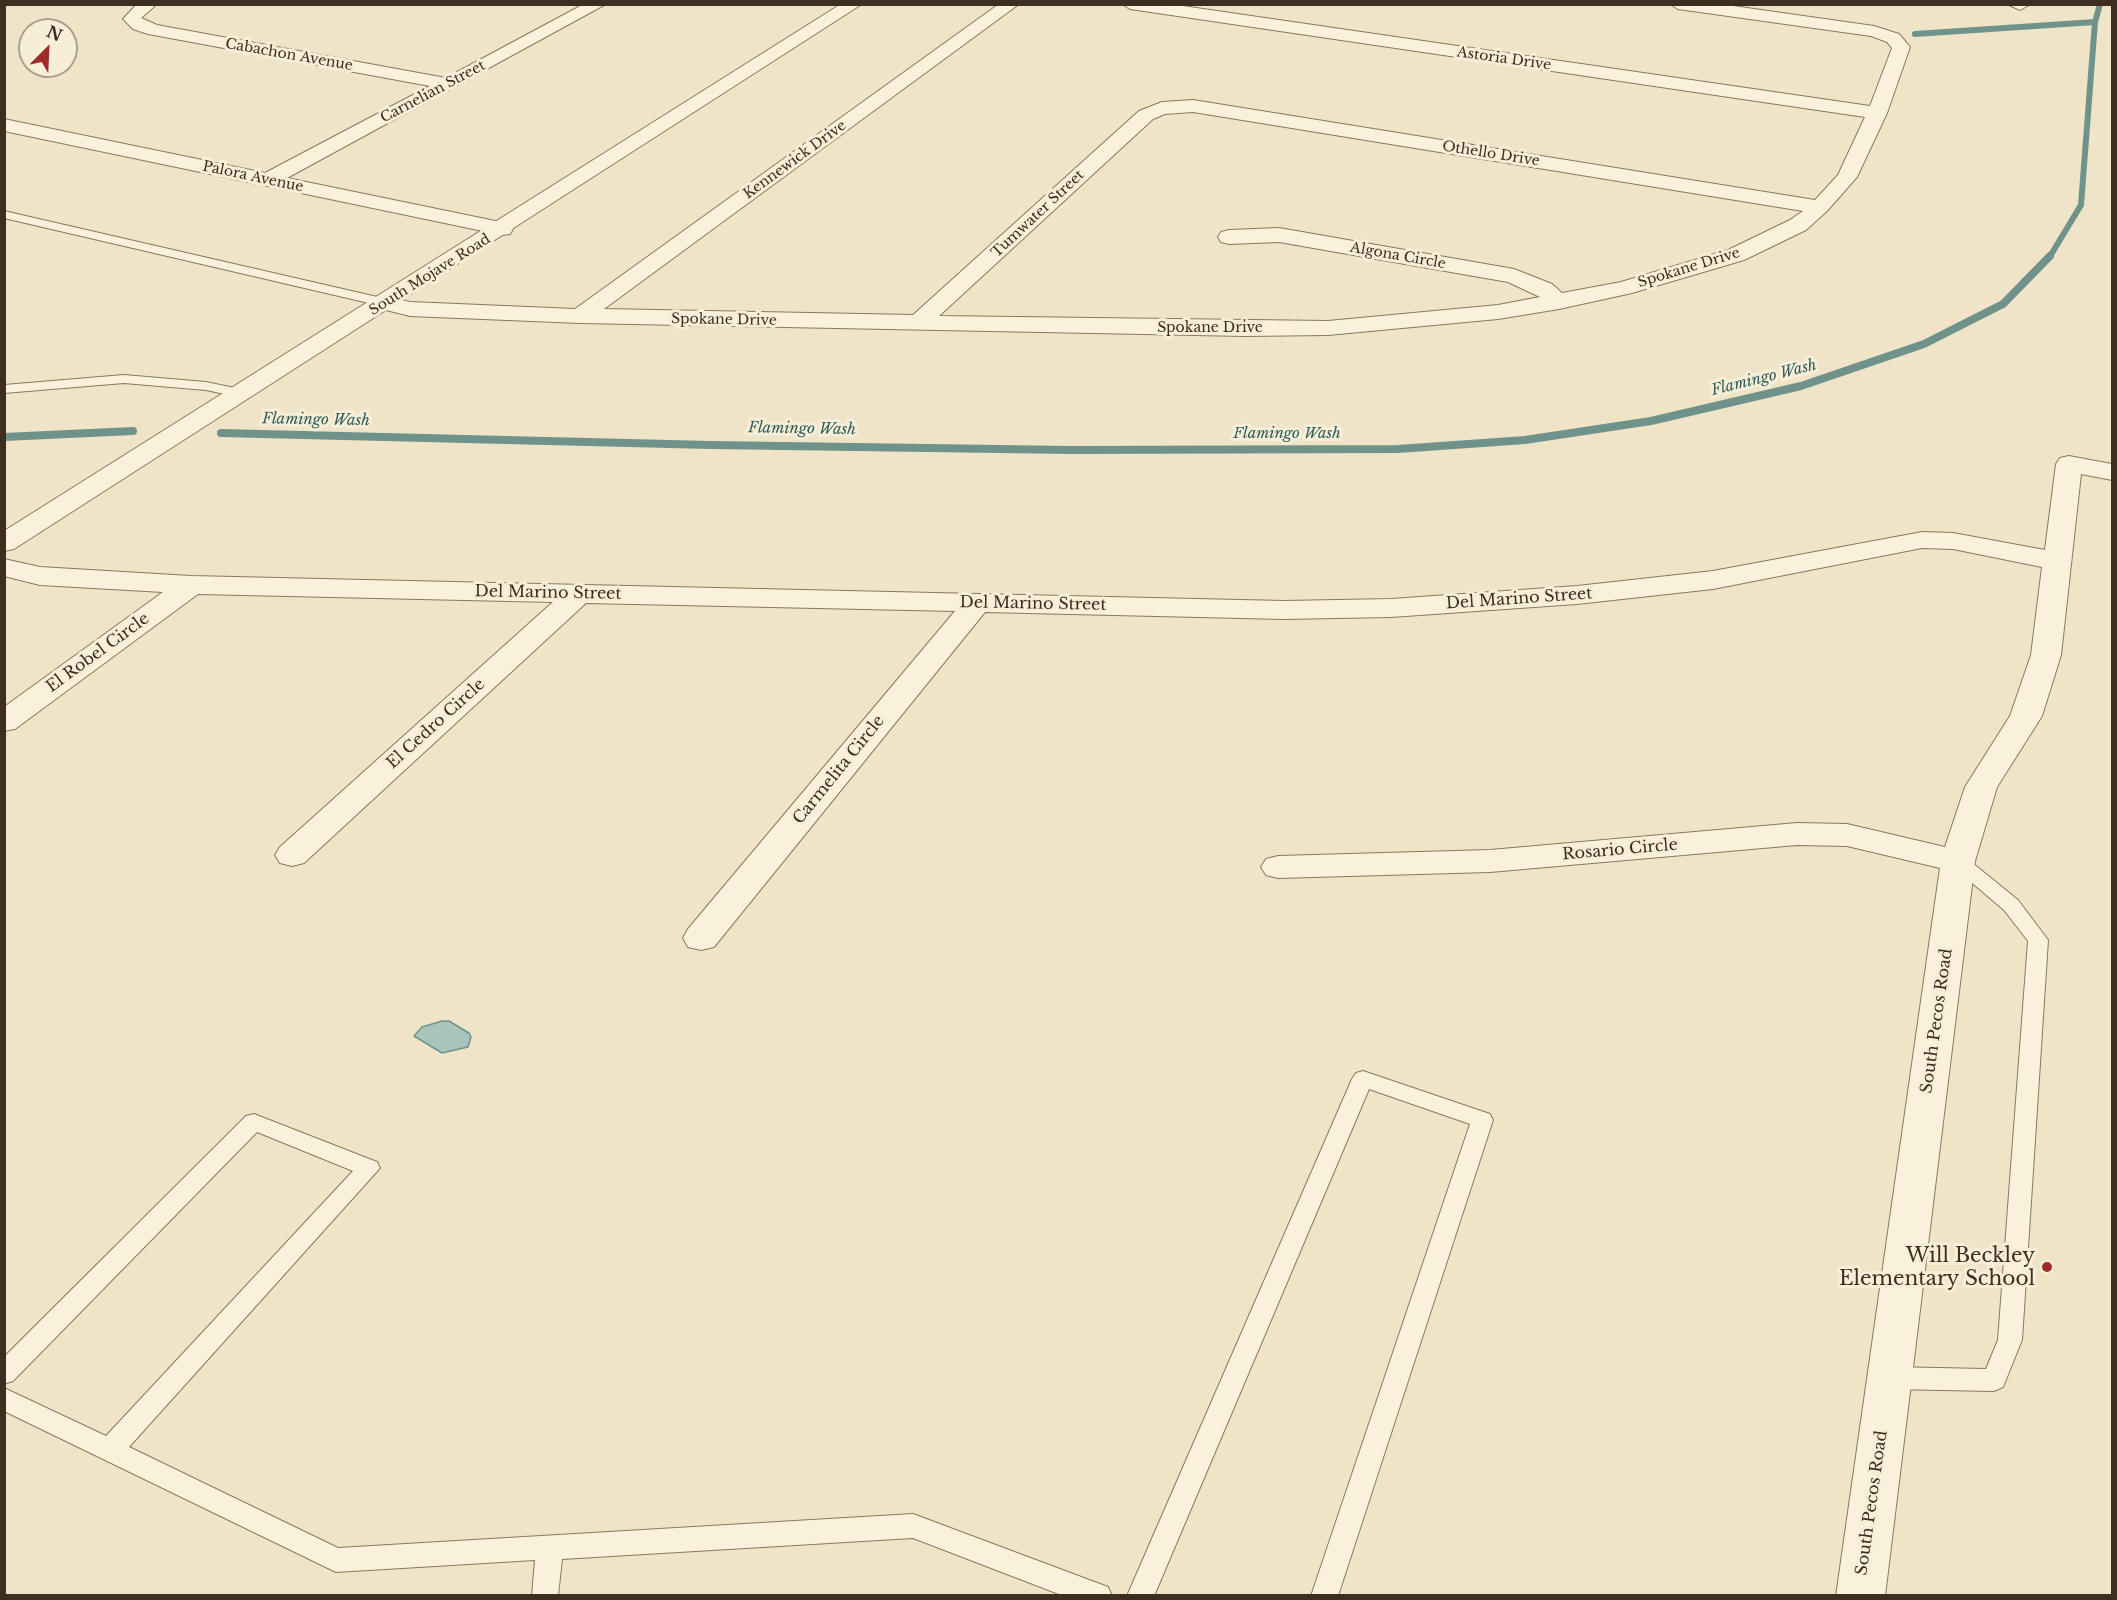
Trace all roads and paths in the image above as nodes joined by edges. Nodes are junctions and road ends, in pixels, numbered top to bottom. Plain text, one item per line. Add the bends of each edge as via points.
1 (150, 4) edge
2 (598, 4) edge
3 (854, 4) edge
4 (1011, 4) edge
5 (1130, 4) edge
6 (1678, 4) edge
7 (2015, 4) edge
8 (2020, 5) edge
9 (1289, 12) dead end
10 (1275, 26) junction
11 (449, 84) junction
12 (1162, 108) joint
13 (1877, 113) junction
14 (4, 125) edge
15 (268, 180) junction
16 (1820, 207) junction
17 (4, 214) edge
18 (502, 230) junction
19 (1229, 237) dead end
20 (1559, 302) junction
21 (386, 303) junction
22 (580, 316) junction
23 (917, 324) junction
24 (4, 388) edge
25 (239, 393) junction
26 (2112, 472) edge
27 (4, 543) edge
28 (2057, 561) junction
29 (4, 567) edge
30 (191, 585) junction
31 (580, 593) junction
32 (977, 603) junction
33 (4, 722) edge
34 (292, 855) dead end
35 (1958, 861) junction
36 (1278, 867) dead end
37 (701, 938) dead end
38 (4, 1374) edge
39 (1889, 1378) junction
40 (4, 1399) edge
41 (110, 1450) junction
42 (549, 1547) junction
43 (545, 1596) edge
44 (1099, 1596) edge
45 (1140, 1596) edge
46 (1324, 1596) edge
47 (1860, 1596) edge

1 - 11 street, Cabachon Avenue via 132,19 154,30
2 - 11 street, Carnelian Street
3 - 18 street, South Mojave Road
4 - 22 street, Kennewick Drive
5 - 10 street, Astoria Drive
6 - 13 street, Spokane Drive via 1848,27 1893,38 1901,46
7 - 8 street
9 - 10 street
10 - 13 street, Astoria Drive
11 - 15 street, Carnelian Street
12 - 16 street, Othello Drive via 1194,106
12 - 23 street, Tumwater Street via 1146,115
13 - 16 street, Spokane Drive via 1847,177
14 - 15 street, Palora Avenue
15 - 18 street, Palora Avenue
16 - 20 street, Spokane Drive via 1798,225 1736,255 1624,288
17 - 21 lane
18 - 21 street, South Mojave Road
19 - 20 street, Algona Circle via 1279,235 1514,276 1544,289
20 - 23 street, Spokane Drive via 1498,312 1328,328
21 - 22 street, Spokane Drive via 410,309
21 - 25 street, South Mojave Road
22 - 23 street, Spokane Drive
24 - 25 lane via 124,379
25 - 27 street, South Mojave Road
26 - 28 street, South Pecos Road via 2069,464
28 - 32 street, Del Marino Street via 1953,541 1922,540 1713,579 1576,595 1391,608 1284,610
28 - 35 street, South Pecos Road via 2046,655 2025,716 1981,787
29 - 30 street, Del Marino Street via 40,576
30 - 31 street, Del Marino Street
30 - 33 street, El Robel Circle
31 - 32 street, Del Marino Street
31 - 34 street, El Cedro Circle
32 - 37 street, Carmelita Circle
35 - 36 street, Rosario Circle via 1848,835 1797,834 1490,861
35 - 39 street, South Pecos Road
35 - 39 lane via 2011,904 2038,940 2010,1340 1995,1380
38 - 41 lane via 254,1122 369,1168
39 - 47 street, South Pecos Road
40 - 41 lane
41 - 42 lane via 336,1560
42 - 43 lane
42 - 44 lane via 913,1526
45 - 46 lane via 1363,1079 1482,1120

